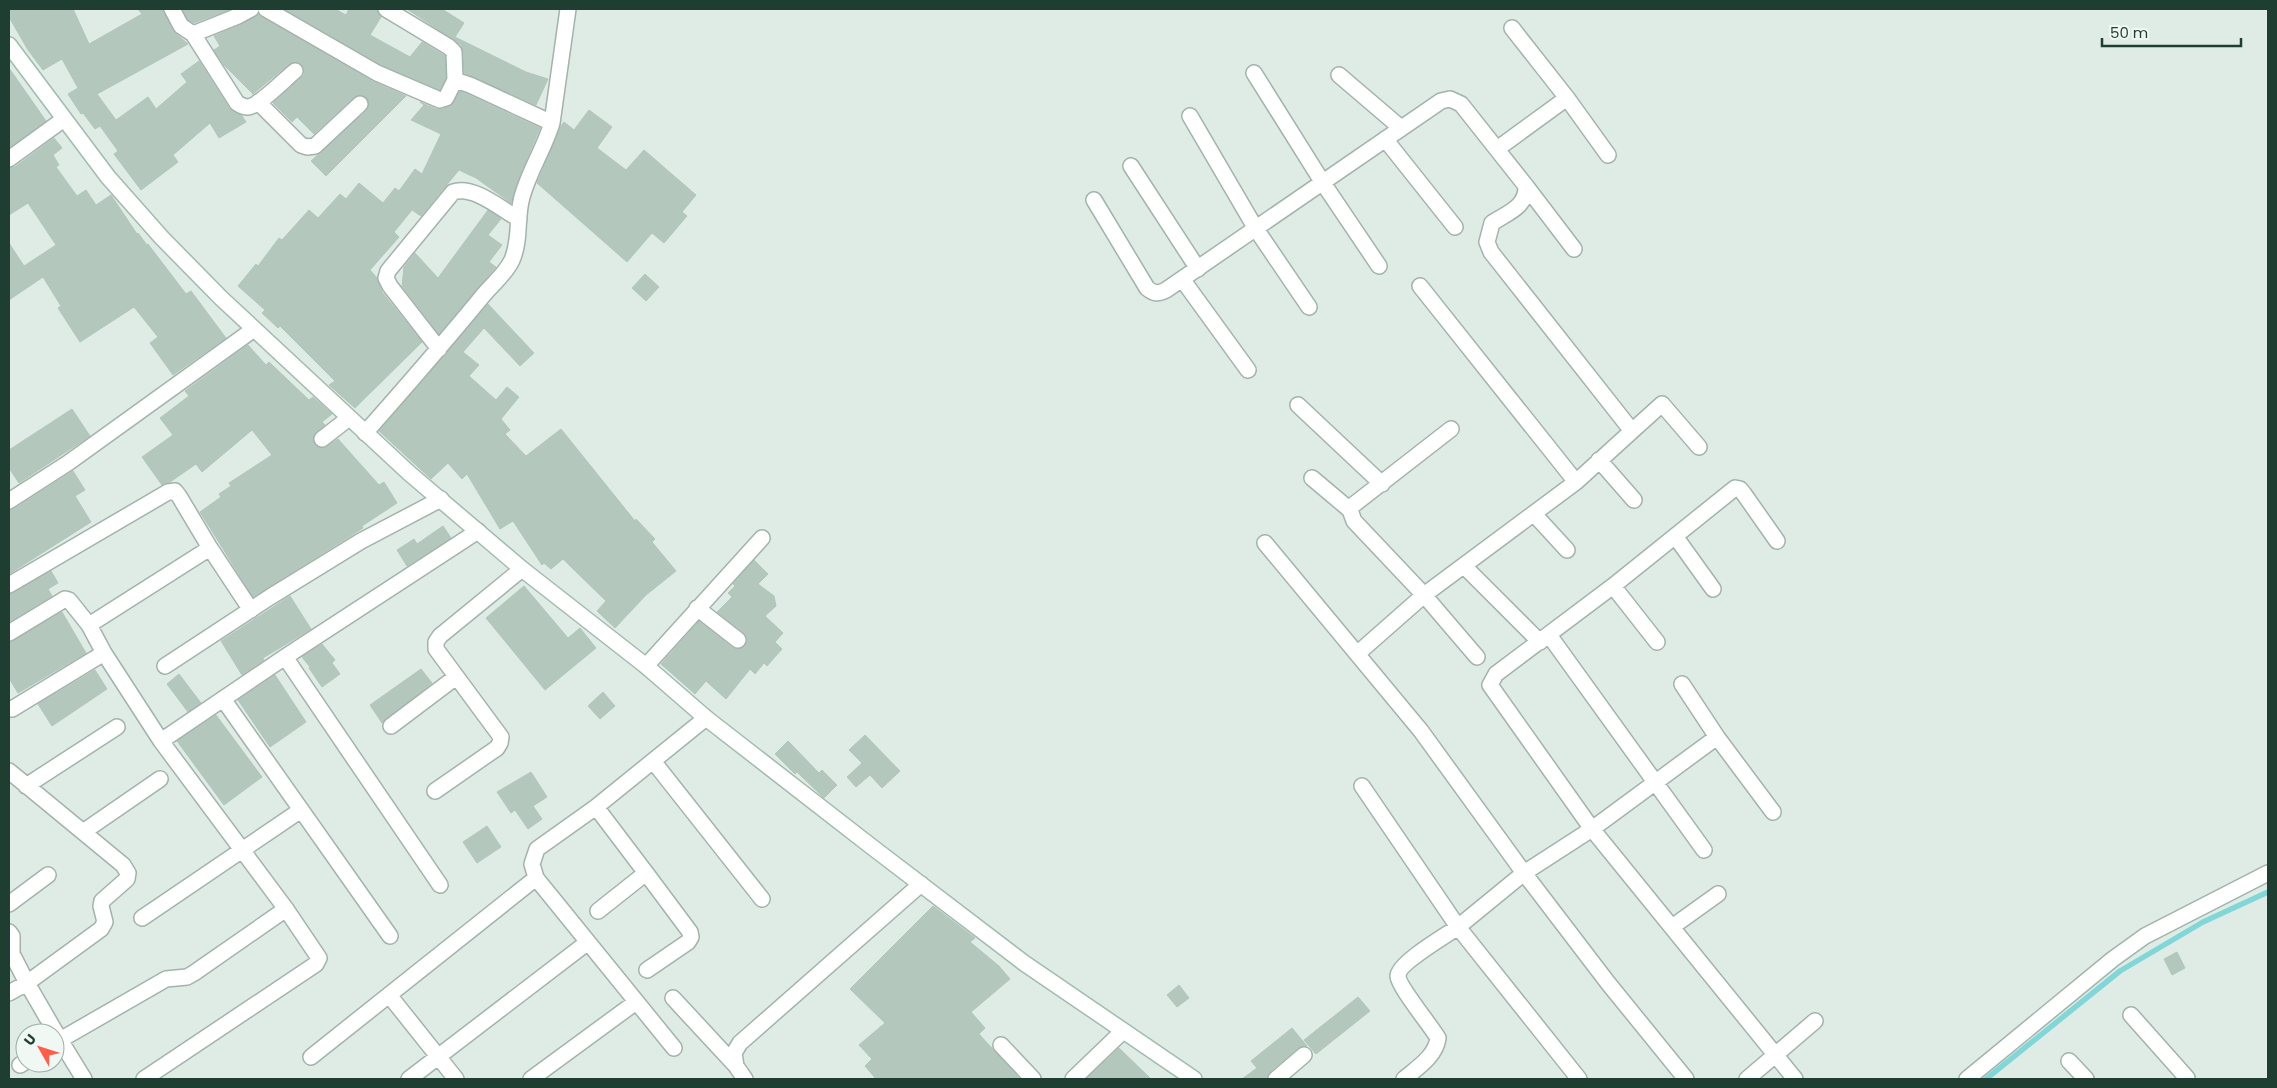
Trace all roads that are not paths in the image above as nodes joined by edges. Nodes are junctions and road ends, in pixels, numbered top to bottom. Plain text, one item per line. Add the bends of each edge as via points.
1 (172, 9) edge
2 (251, 9) edge
3 (266, 9) edge
4 (386, 9) edge
5 (568, 9) edge
6 (1512, 28) dead end
7 (193, 34) junction
8 (9, 45) edge
9 (295, 71) dead end
10 (1254, 73) dead end
11 (1339, 75) dead end
12 (455, 80) junction
13 (1568, 98) junction
14 (258, 102) junction
15 (360, 104) dead end
16 (1190, 116) dead end
17 (64, 118) junction
18 (552, 124) junction
19 (1401, 128) junction
20 (1385, 139) junction
21 (1497, 149) junction
22 (1608, 155) dead end
23 (9, 159) edge
24 (1131, 166) dead end
25 (1323, 183) junction
26 (1526, 186) junction
27 (1094, 200) dead end
28 (519, 219) junction
29 (1456, 227) dead end
30 (1256, 229) junction
31 (1574, 249) dead end
32 (1379, 266) dead end
33 (1198, 269) junction
34 (1182, 279) junction
35 (1420, 286) dead end
36 (1309, 307) dead end
37 (254, 329) junction
38 (440, 349) junction
39 (1248, 370) dead end
40 (1298, 405) dead end
41 (349, 418) junction
42 (1451, 429) dead end
43 (1632, 431) junction
44 (365, 433) junction
45 (322, 439) dead end
46 (1699, 447) dead end
47 (1599, 460) junction
48 (1312, 478) dead end
49 (1576, 482) junction
50 (1382, 484) junction
51 (441, 499) junction
52 (1634, 500) dead end
53 (9, 501) edge
54 (1350, 510) junction
55 (1534, 514) junction
56 (478, 531) junction
57 (1675, 536) junction
58 (762, 538) dead end
59 (1777, 541) dead end
60 (1266, 543) dead end
61 (210, 548) junction
62 (1567, 550) dead end
63 (1464, 566) junction
64 (522, 569) junction
65 (9, 585) edge
66 (1613, 586) junction
67 (1713, 589) dead end
68 (1424, 595) junction
69 (697, 608) junction
70 (251, 610) junction
71 (89, 625) junction
72 (9, 633) edge
73 (1544, 638) junction
74 (738, 640) dead end
75 (1657, 642) dead end
76 (104, 653) junction
77 (1357, 654) junction
78 (284, 656) junction
79 (1477, 657) dead end
80 (165, 666) dead end
81 (646, 666) junction
82 (456, 677) junction
83 (1682, 684) dead end
84 (223, 699) junction
85 (12, 709) dead end
86 (706, 718) junction
87 (117, 726) dead end
88 (391, 726) dead end
89 (1717, 737) junction
90 (161, 741) junction
91 (653, 760) junction
92 (9, 771) edge
93 (160, 779) dead end
94 (1656, 782) junction
95 (26, 786) junction
96 (1362, 786) dead end
97 (436, 791) dead end
98 (596, 807) junction
99 (301, 810) junction
100 (1773, 812) dead end
101 (1592, 829) junction
102 (83, 832) junction
103 (1704, 850) dead end
104 (242, 852) junction
105 (646, 874) junction
106 (1524, 874) junction
107 (2268, 874) edge
108 (48, 875) dead end
109 (536, 878) junction
110 (921, 884) junction
111 (440, 885) dead end
112 (1718, 894) dead end
113 (762, 899) dead end
114 (9, 904) edge
115 (286, 910) junction
116 (598, 911) dead end
117 (142, 918) dead end
118 (1458, 927) junction
119 (1672, 927) junction
120 (9, 932) edge
121 (390, 936) dead end
122 (588, 942) junction
123 (647, 970) dead end
124 (26, 983) junction
125 (9, 993) edge
126 (389, 995) junction
127 (673, 998) dead end
128 (636, 1002) junction
129 (2131, 1015) dead end
130 (1815, 1021) dead end
131 (47, 1023) edge
132 (1123, 1031) junction
133 (65, 1036) edge
134 (1001, 1045) dead end
135 (674, 1048) dead end
136 (65, 1052) edge
137 (1774, 1054) junction
138 (1304, 1055) dead end
139 (439, 1056) junction
140 (311, 1057) dead end
141 (2069, 1061) dead end
142 (736, 1066) junction
143 (1191, 1078) edge
144 (84, 1079) edge
145 (144, 1079) edge
146 (409, 1079) edge
147 (456, 1079) edge
148 (531, 1079) edge
149 (745, 1079) edge
150 (1033, 1079) edge
151 (1073, 1079) edge
152 (1276, 1079) edge
153 (1404, 1079) edge
154 (1579, 1079) edge
155 (1686, 1079) edge
156 (1747, 1079) edge
157 (1795, 1079) edge
158 (1967, 1079) edge
159 (2086, 1079) edge
160 (2187, 1079) edge

1 - 7 street via 181,26
2 - 7 street
3 - 12 street via 377,74 440,100 446,98
4 - 12 street via 449,46 454,52
5 - 18 street
6 - 13 street
7 - 14 street via 237,103 249,107
8 - 17 street
9 - 14 street
10 - 25 street
11 - 19 street
12 - 18 street via 470,84
13 - 21 street
13 - 22 street
14 - 15 street via 301,145 307,147 315,146
16 - 30 street
17 - 23 street
17 - 37 street via 108,177 162,238
18 - 28 street via 526,181 518,210
19 - 20 street
19 - 21 street via 1441,101 1450,99 1461,104
20 - 25 street
20 - 29 street
21 - 26 street
24 - 33 street
25 - 30 street
25 - 32 street
26 - 31 street
26 - 43 street via 1523,202 1492,223 1487,242 1489,247
27 - 34 street via 1147,288 1158,294
28 - 38 street via 519,236 511,261
28 - 38 street via 474,194 462,190 453,192 388,271 386,278 390,286
30 - 33 street
30 - 36 street
33 - 34 street
34 - 39 street
35 - 49 street
37 - 41 street
37 - 53 street via 68,463
38 - 44 street
40 - 50 street
41 - 44 street
41 - 45 street
42 - 50 street
43 - 46 street via 1662,404
43 - 47 street
44 - 51 street
47 - 49 street
47 - 52 street
48 - 54 street
49 - 55 street
50 - 54 street
51 - 56 street
51 - 70 street via 361,541
54 - 68 street via 1354,521
55 - 62 street
55 - 63 street
56 - 64 street
56 - 78 street
57 - 59 street via 1735,488 1744,494
57 - 66 street
57 - 67 street
58 - 69 street
60 - 77 street
61 - 65 street via 179,496 168,492
61 - 70 street
61 - 71 street
63 - 68 street
63 - 73 street
64 - 81 street
64 - 82 street via 436,642 436,649
66 - 73 street
66 - 75 street
68 - 77 street
68 - 79 street
69 - 74 street
69 - 81 street
70 - 80 street
71 - 72 street via 75,606 64,600
71 - 76 street
73 - 94 street
73 - 101 street via 1496,674 1490,685
76 - 85 street
76 - 90 street
77 - 106 street via 1421,731
78 - 84 street
78 - 111 street
81 - 86 street
82 - 88 street
82 - 97 street via 501,737 500,743
83 - 89 street
84 - 90 street
84 - 99 street
86 - 91 street
86 - 110 street
87 - 95 street
89 - 94 street
89 - 100 street
90 - 104 street
91 - 98 street
91 - 113 street
92 - 95 street
93 - 102 street
94 - 101 street
94 - 103 street
95 - 102 street
96 - 118 street
98 - 105 street
98 - 109 street via 537,849 532,864
99 - 104 street
99 - 121 street
101 - 106 street
101 - 119 street
102 - 124 street via 123,865 128,873 127,879 102,901 105,922 101,929
104 - 115 street
104 - 117 street
105 - 116 street
105 - 123 street via 691,937
106 - 118 street
106 - 155 street
107 - 158 street via 2145,936
108 - 114 street
109 - 122 street
109 - 126 street
110 - 132 street via 1024,963
110 - 142 street via 740,1043 734,1053
112 - 119 street
115 - 133 street via 194,973 166,979
115 - 145 street via 318,958 316,964
118 - 153 street via 1407,962 1398,973 1405,991 1438,1038 1431,1055
118 - 154 street
119 - 137 street
120 - 124 street via 12,954
122 - 128 street
122 - 139 street
124 - 125 street
124 - 131 street
126 - 139 street
126 - 140 street
127 - 142 street
128 - 135 street
128 - 148 street
129 - 160 street
130 - 137 street
132 - 143 street
132 - 151 street
134 - 150 street
136 - 144 street
137 - 156 street
137 - 157 street
138 - 152 street
139 - 146 street
139 - 147 street
141 - 159 street
142 - 149 street

